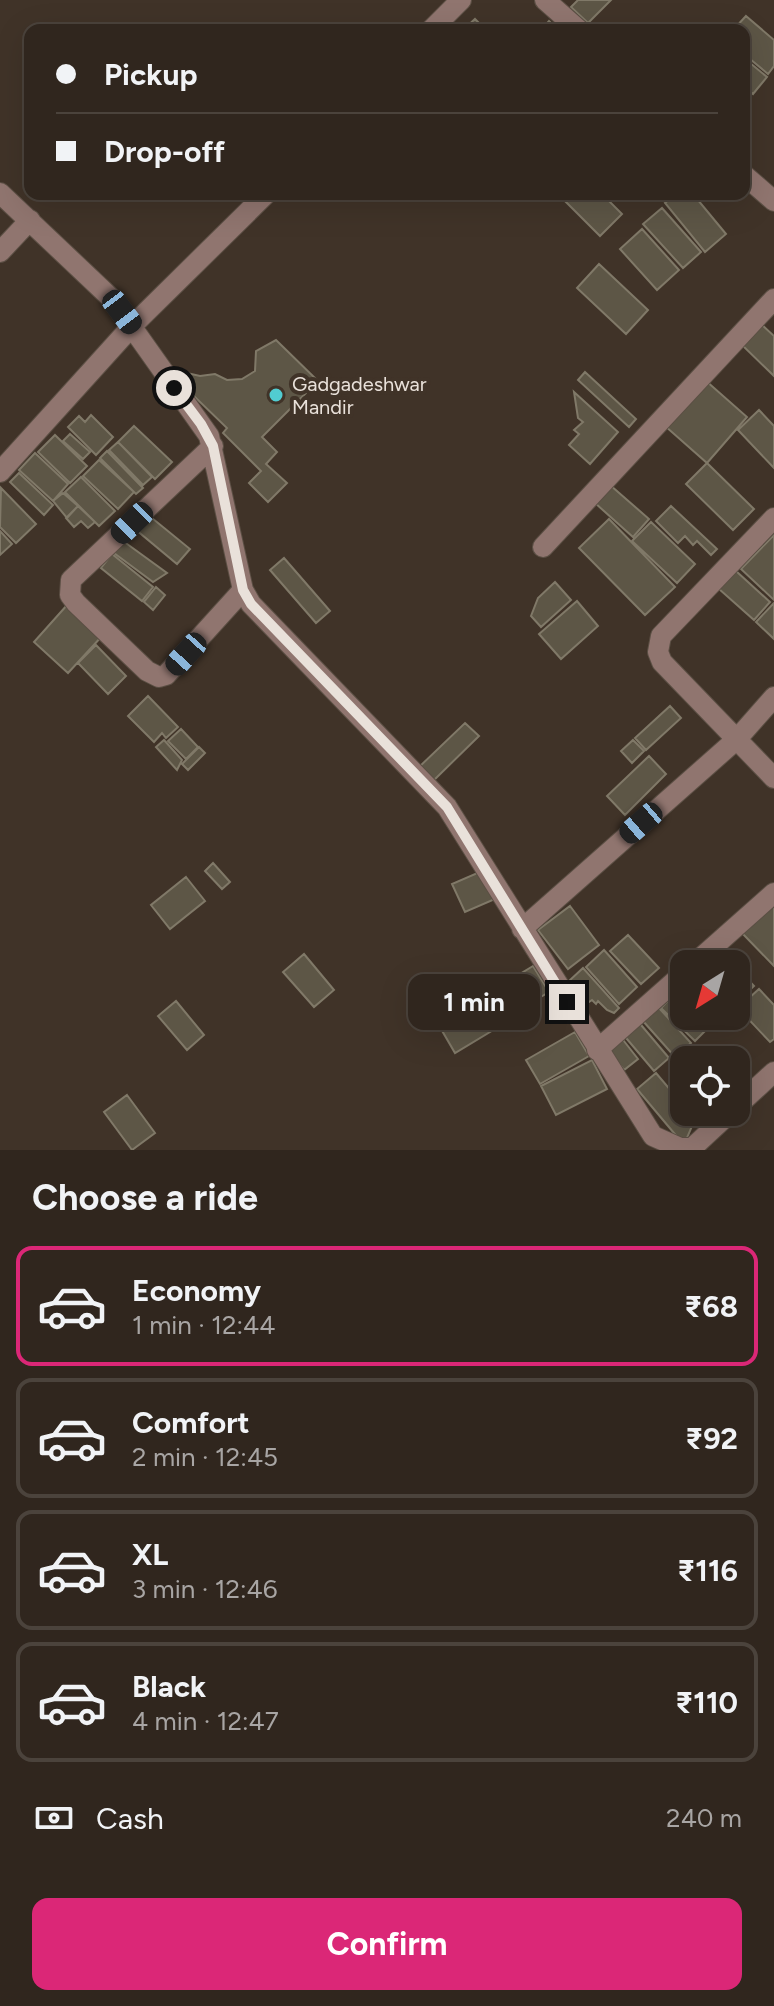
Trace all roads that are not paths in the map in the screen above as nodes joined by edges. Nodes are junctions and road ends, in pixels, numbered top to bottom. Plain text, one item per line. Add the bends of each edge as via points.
1 (461, 0) edge
2 (545, 0) edge
3 (437, 24) edge
4 (572, 24) edge
5 (750, 180) edge
6 (0, 193) edge
7 (260, 200) edge
8 (774, 201) edge
9 (30, 220) junction
10 (0, 252) edge
11 (774, 299) edge
12 (132, 326) junction
13 (213, 446) junction
14 (0, 472) edge
15 (774, 518) edge
16 (543, 547) dead end
17 (243, 590) junction
18 (774, 697) edge
19 (737, 739) junction
20 (774, 778) edge
21 (774, 893) edge
22 (522, 929) junction
23 (710, 950) edge
24 (670, 985) edge
25 (597, 1050) junction
26 (774, 1072) edge
27 (750, 1094) edge
28 (716, 1126) edge

1 - 3 street
2 - 4 street
5 - 8 street
6 - 9 street
7 - 12 street
9 - 10 street
9 - 12 street via 112,299
11 - 16 street
12 - 13 street
12 - 14 street
13 - 17 street
13 - 17 street via 71,580 70,595 159,677
15 - 19 street via 658,644 662,662
17 - 22 street via 447,807
18 - 19 street
19 - 20 street
19 - 22 street
21 - 23 street
22 - 25 street
24 - 25 street
25 - 28 street via 653,1136 692,1148
26 - 27 street

